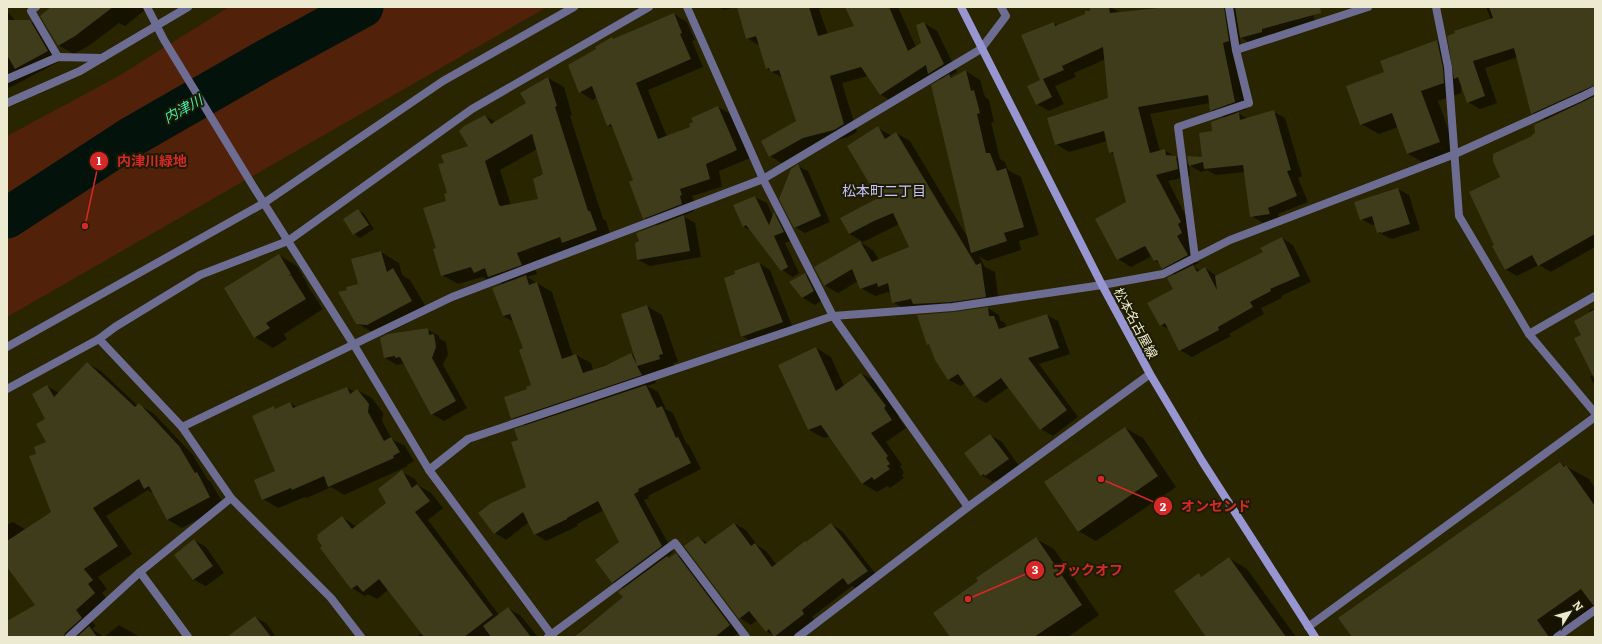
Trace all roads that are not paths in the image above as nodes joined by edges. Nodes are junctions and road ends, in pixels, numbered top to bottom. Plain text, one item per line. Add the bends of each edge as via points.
1 (36, 7) edge
2 (147, 7) edge
3 (188, 7) edge
4 (574, 7) edge
5 (649, 7) edge
6 (687, 7) edge
7 (961, 7) edge
8 (1002, 7) edge
9 (1229, 7) edge
10 (1368, 7) edge
11 (1436, 7) edge
12 (156, 25) junction
13 (981, 49) junction
14 (1236, 50) junction
15 (58, 57) junction
16 (102, 58) junction
17 (7, 79) edge
18 (1595, 90) edge
19 (7, 103) edge
20 (1455, 154) junction
21 (763, 179) junction
22 (264, 203) junction
23 (288, 241) junction
24 (1195, 258) junction
25 (1102, 285) junction
26 (1595, 296) edge
27 (833, 316) junction
28 (1528, 334) junction
29 (99, 339) junction
30 (354, 345) junction
31 (7, 347) edge
32 (1150, 374) junction
33 (7, 389) edge
34 (1595, 413) edge
35 (1595, 417) edge
36 (182, 427) junction
37 (429, 470) junction
38 (231, 498) junction
39 (968, 507) junction
40 (140, 572) junction
41 (1595, 610) edge
42 (1308, 627) junction
43 (550, 636) edge
44 (69, 637) edge
45 (188, 637) edge
46 (361, 637) edge
47 (746, 637) edge
48 (798, 637) edge
49 (1315, 637) edge
50 (1557, 637) edge

1 - 15 street via 31,11
2 - 12 street
3 - 12 street
4 - 22 street via 443,81
5 - 23 street via 472,108
6 - 21 street
7 - 13 main road, 松本名古屋線
8 - 13 street via 1006,16
9 - 14 street
10 - 14 street
11 - 20 street via 1448,67
12 - 16 street
12 - 22 street
13 - 21 street
13 - 25 main road, 松本名古屋線
14 - 24 street via 1249,103 1178,126
15 - 16 street
15 - 17 street
16 - 19 street via 80,71
18 - 20 street
20 - 24 street via 1230,240
20 - 28 street via 1459,216
21 - 27 street
21 - 30 street via 452,297
22 - 23 street
22 - 31 street
23 - 29 street via 200,275
23 - 30 street
24 - 25 street via 1163,274
25 - 27 street via 954,307
25 - 32 main road, 松本名古屋線
26 - 28 street
27 - 37 street via 468,439
27 - 39 street
28 - 34 street
29 - 33 street
29 - 36 street
30 - 36 street
30 - 37 street
32 - 39 street
32 - 42 main road, 松本名古屋線
35 - 42 street
36 - 38 street
37 - 43 street
38 - 40 street
38 - 46 street via 331,598
39 - 48 street
40 - 44 street
40 - 45 street
41 - 50 street
42 - 49 main road, 松本名古屋線
43 - 47 street via 675,543

